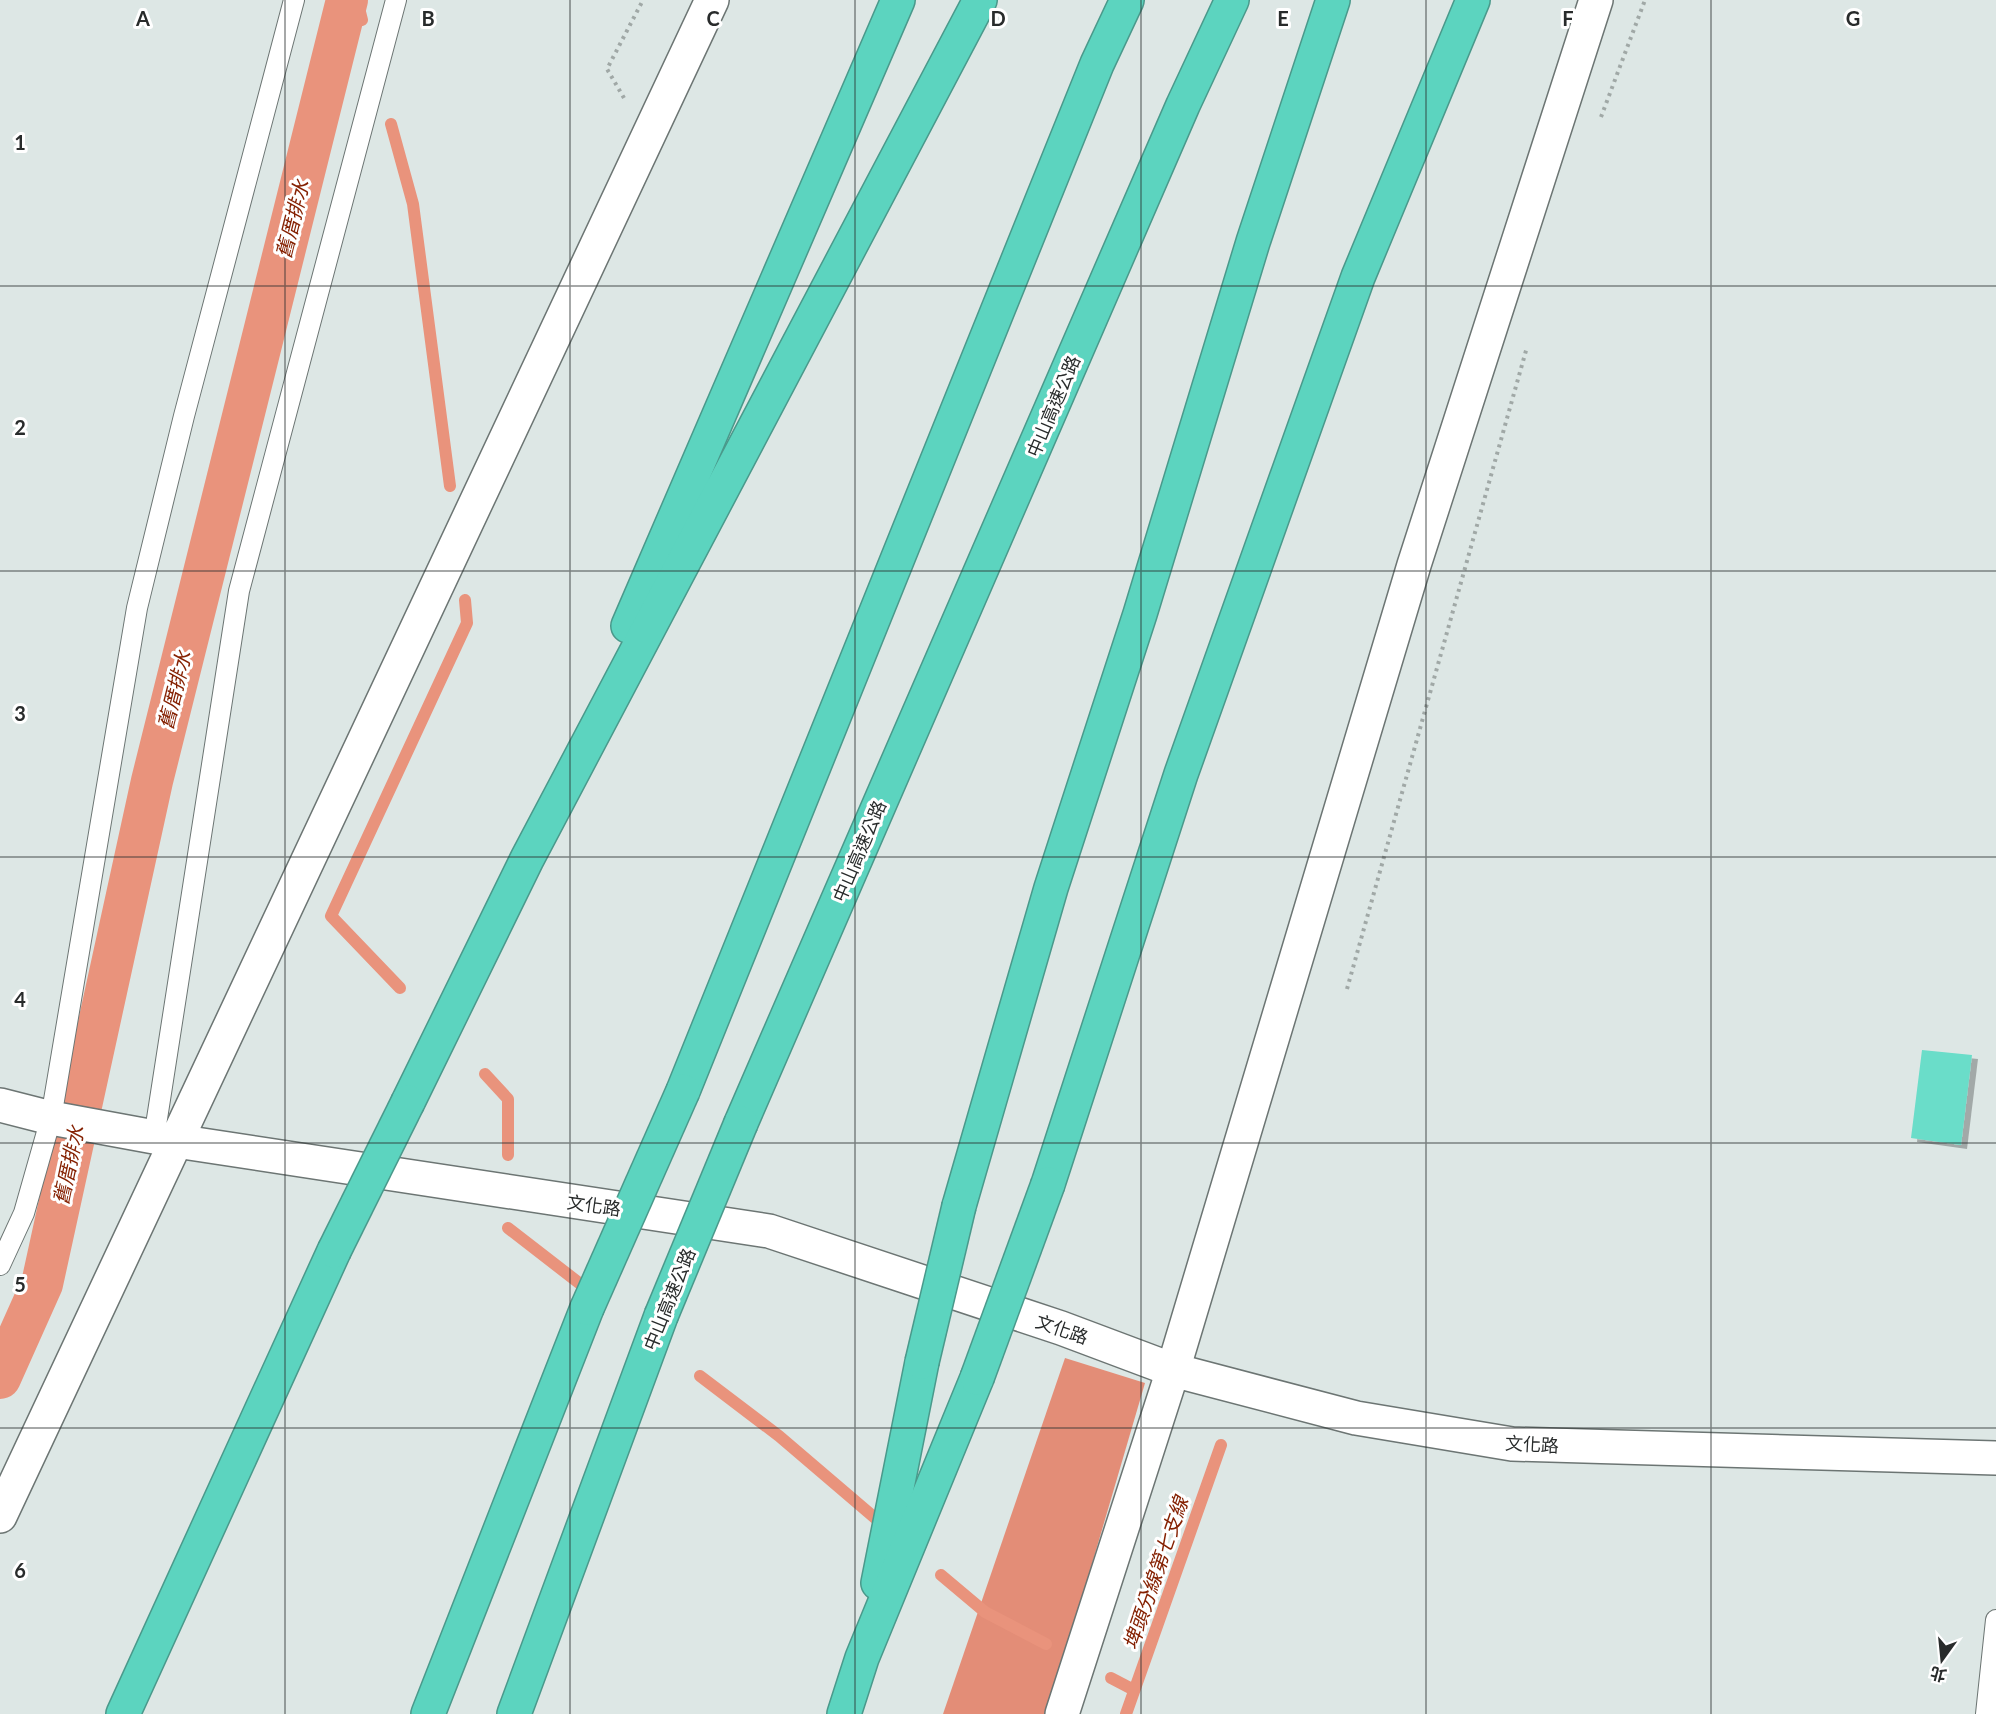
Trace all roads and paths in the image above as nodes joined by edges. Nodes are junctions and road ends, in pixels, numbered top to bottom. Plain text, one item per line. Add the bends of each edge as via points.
1 (294, 0) edge
2 (396, 0) edge
3 (643, 0) edge
4 (712, 0) edge
5 (898, 0) edge
6 (980, 0) edge
7 (1127, 0) edge
8 (1232, 0) edge
9 (1333, 0) edge
10 (1473, 0) edge
11 (1596, 0) edge
12 (1644, 0) edge
13 (1599, 122) dead end
14 (647, 138) junction
15 (1530, 336) dead end
16 (527, 859) junction
17 (1347, 988) dead end
18 (0, 1105) edge
19 (59, 1120) junction
20 (155, 1138) junction
21 (0, 1265) edge
22 (1173, 1370) junction
23 (1996, 1458) edge
24 (0, 1516) edge
25 (1996, 1620) edge
26 (862, 1658) junction
27 (123, 1714) edge
28 (428, 1714) edge
29 (514, 1714) edge
30 (844, 1714) edge
31 (1062, 1714) edge
32 (1986, 1714) edge

1 - 19 lane via 137,608
2 - 20 lane via 239,591
3 - 14 path via 607,69
4 - 14 street
5 - 16 highway
6 - 16 highway
7 - 28 highway, bridge via 1097,64 683,1091 587,1308
8 - 29 highway, 中山高速公路, bridge via 741,1123 661,1316
9 - 26 highway, bridge via 1253,242 1140,614 1051,888 959,1206 922,1362
10 - 26 highway, bridge via 1358,277 1180,774 1048,1184 977,1378
11 - 22 street via 1414,565
12 - 13 path
14 - 20 street
15 - 17 path
16 - 27 highway, bridge via 334,1251
18 - 19 street
19 - 20 street, 文化路
19 - 21 lane via 24,1214
20 - 22 street, 文化路 via 770,1231 1061,1328
20 - 24 street
22 - 23 street, 文化路 via 1356,1418 1512,1444
22 - 31 street
25 - 32 lane
26 - 30 highway

